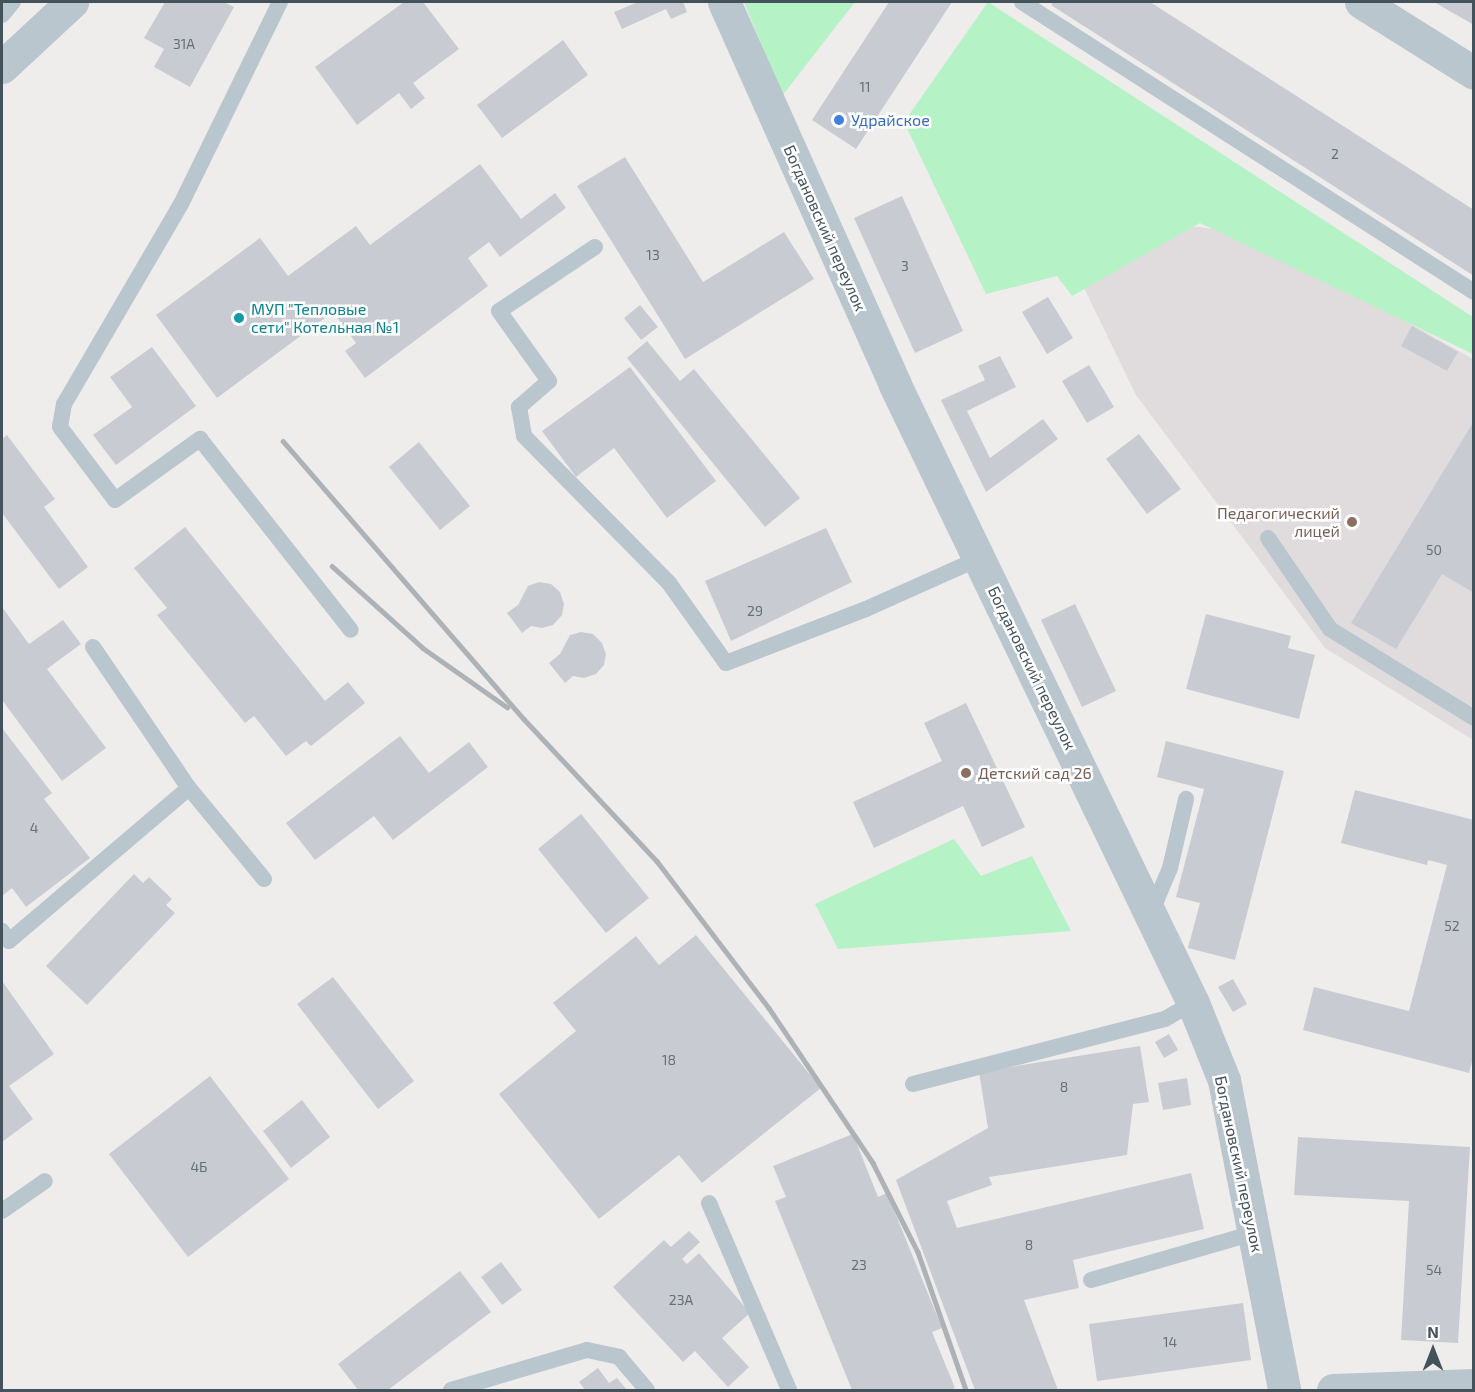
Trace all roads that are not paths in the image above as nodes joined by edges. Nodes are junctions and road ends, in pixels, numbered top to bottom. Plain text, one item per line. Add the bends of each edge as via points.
1 (13, 2) edge
2 (72, 2) edge
3 (280, 2) edge
4 (724, 2) edge
5 (1022, 2) edge
6 (1361, 2) edge
7 (2, 15) edge
8 (2, 67) edge
9 (1473, 73) edge
10 (595, 247) dead end
11 (1473, 292) edge
12 (1268, 538) dead end
13 (980, 558) junction
14 (351, 630) dead end
15 (93, 647) dead end
16 (1473, 718) edge
17 (189, 788) junction
18 (1185, 799) dead end
19 (264, 879) dead end
20 (1150, 914) junction
21 (2, 931) edge
22 (1193, 1003) junction
23 (913, 1084) dead end
24 (45, 1181) dead end
25 (709, 1203) dead end
26 (2, 1211) edge
27 (1254, 1233) junction
28 (1091, 1281) dead end
29 (1473, 1385) edge
30 (451, 1390) edge
31 (647, 1390) edge
32 (789, 1390) edge
33 (1284, 1390) edge
34 (1333, 1390) edge

1 - 7 lane
2 - 8 street
3 - 14 lane via 181,204 64,404 60,427 115,500 200,438
4 - 13 street, Богдановский переулок via 895,385
5 - 11 lane
6 - 9 street
10 - 13 lane via 498,311 549,381 519,407 524,436 669,583 726,663 866,609
12 - 16 lane via 1330,629
13 - 20 street, Богдановский переулок
15 - 17 lane
17 - 19 lane
17 - 21 lane via 9,941
18 - 20 lane via 1170,868
20 - 22 street, Богдановский переулок
22 - 23 lane via 1166,1019
22 - 27 street, Богдановский переулок via 1224,1080
24 - 26 lane
25 - 32 lane
27 - 28 lane
27 - 33 street, Богдановский переулок
29 - 34 street
30 - 31 lane via 587,1350 619,1357

